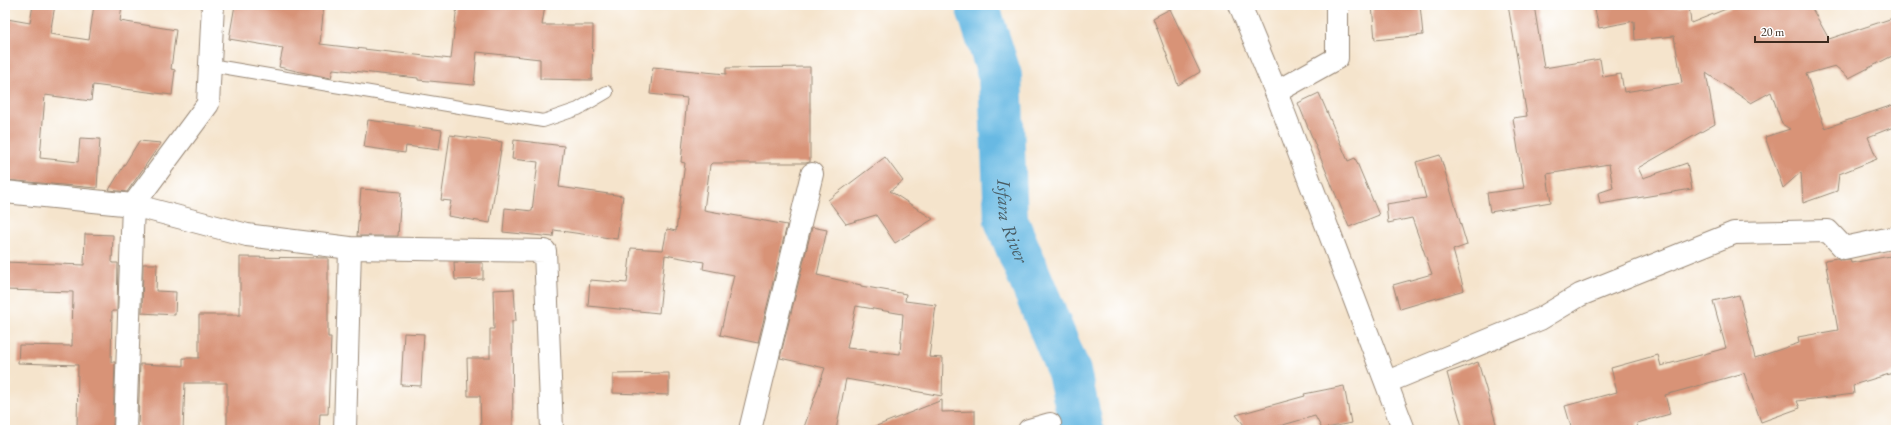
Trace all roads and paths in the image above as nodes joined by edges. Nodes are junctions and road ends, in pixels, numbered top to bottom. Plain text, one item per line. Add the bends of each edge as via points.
1 (213, 5) edge
2 (1240, 5) edge
3 (1337, 5) edge
4 (210, 65) junction
5 (607, 92) dead end
6 (1276, 92) junction
7 (812, 174) dead end
8 (5, 192) edge
9 (133, 205) junction
10 (1896, 237) edge
11 (350, 248) junction
12 (1387, 382) junction
13 (1050, 424) dead end
14 (125, 430) edge
15 (345, 430) edge
16 (552, 430) edge
17 (750, 430) edge
18 (1029, 430) edge
19 (1404, 430) edge

1 - 4 street
2 - 6 street
3 - 6 street via 1337,58
4 - 5 lane via 543,121 578,110
4 - 9 street via 208,104
6 - 12 street
7 - 17 street
8 - 9 street
9 - 11 street via 247,235
9 - 14 street
10 - 12 street via 1844,248 1828,231 1734,233 1580,294 1540,319
11 - 15 street
11 - 16 street via 545,251
12 - 19 street
13 - 18 street

